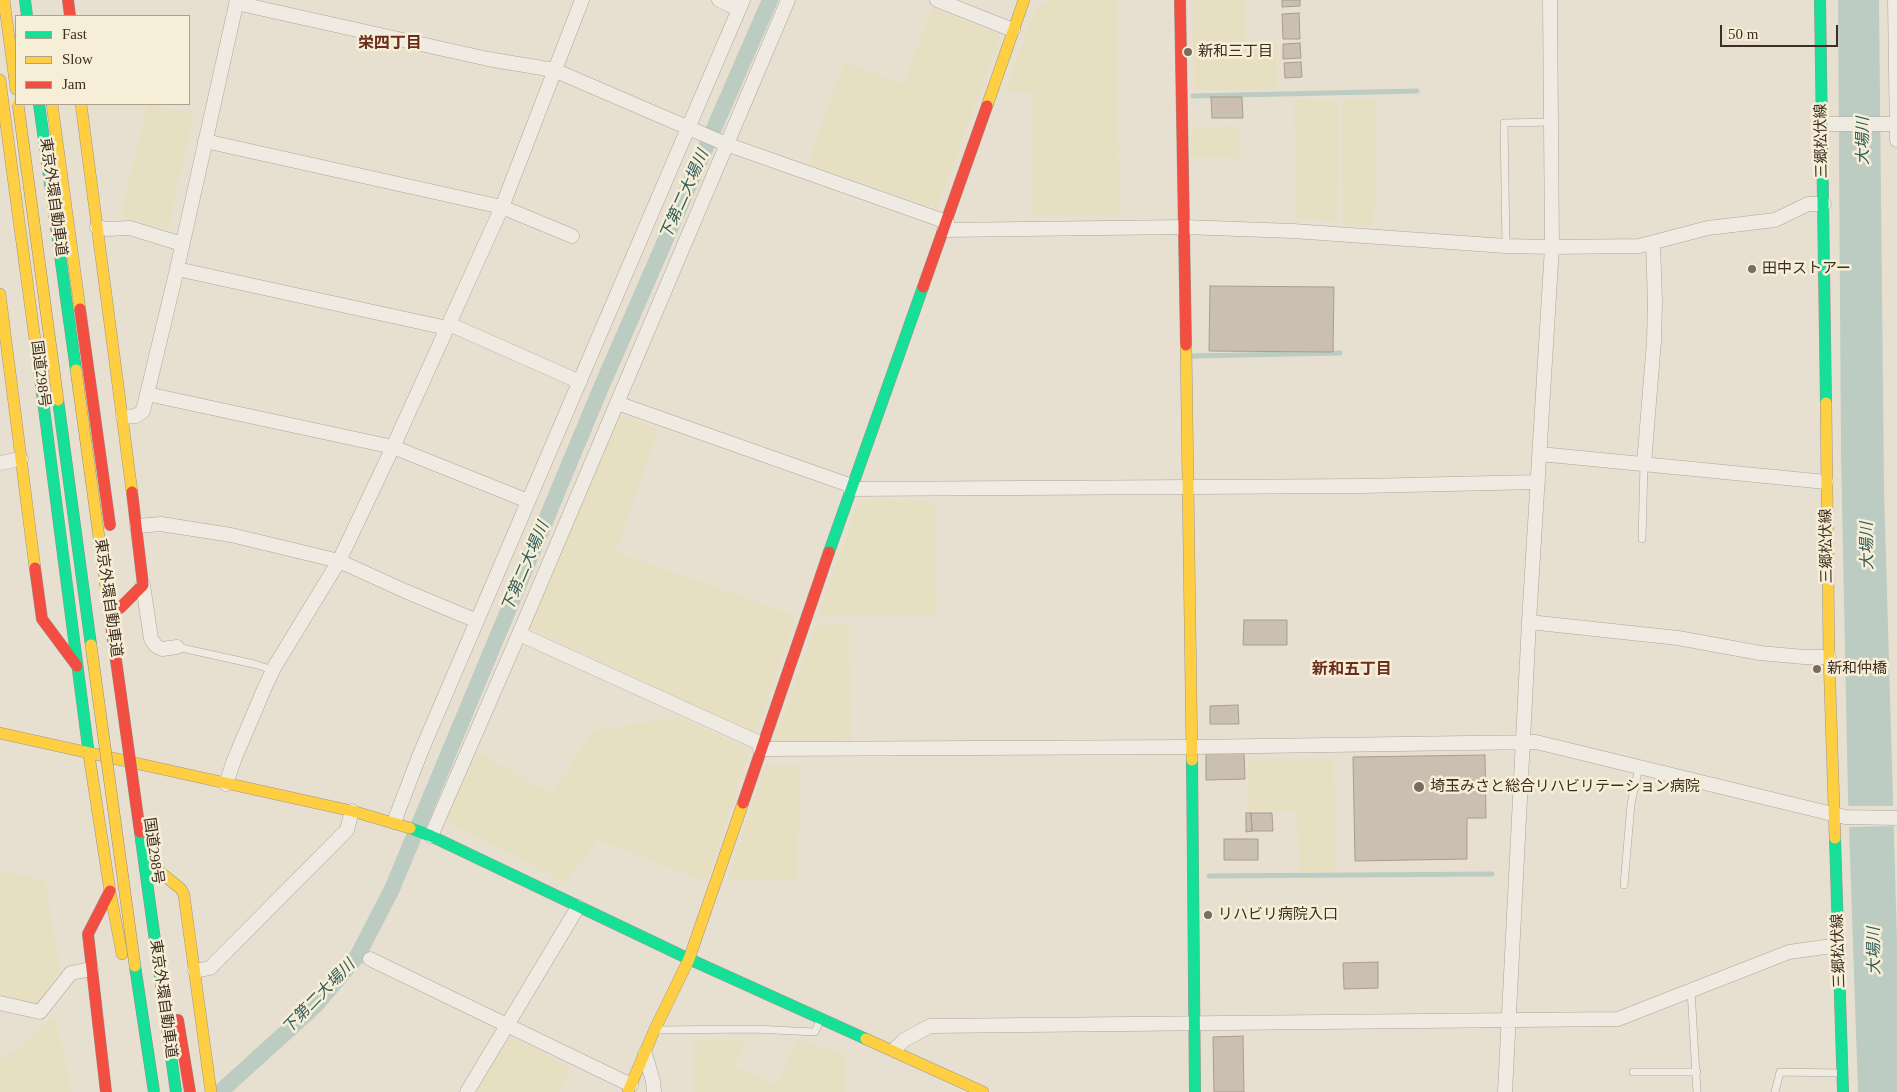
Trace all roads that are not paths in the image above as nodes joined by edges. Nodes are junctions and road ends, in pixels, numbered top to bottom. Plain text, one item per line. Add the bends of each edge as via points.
1 (4, 0) edge
2 (25, 0) edge
3 (68, 0) edge
4 (582, 0) edge
5 (720, 0) edge
6 (788, 0) edge
7 (937, 0) edge
8 (1024, 0) edge
9 (1180, 0) edge
10 (1550, 0) edge
11 (1820, 0) edge
12 (1895, 0) edge
13 (237, 2) edge
14 (741, 4) edge
15 (27, 15) edge
16 (70, 15) edge
17 (1013, 30) junction
18 (554, 70) junction
19 (0, 80) edge
20 (15, 82) edge
21 (18, 105) edge
22 (39, 105) edge
23 (52, 105) edge
24 (81, 105) edge
25 (1552, 122) junction
26 (1822, 124) junction
27 (1895, 124) edge
28 (688, 127) junction
29 (1897, 140) edge
30 (205, 141) junction
31 (726, 144) junction
32 (1824, 204) junction
33 (502, 207) junction
34 (946, 226) junction
35 (98, 227) junction
36 (1184, 227) junction
37 (572, 236) dead end
38 (1653, 243) junction
39 (182, 244) junction
40 (1506, 246) junction
41 (1552, 248) junction
42 (177, 269) junction
43 (0, 294) edge
44 (448, 326) junction
45 (580, 382) junction
46 (147, 394) junction
47 (617, 404) junction
48 (123, 417) junction
49 (393, 447) junction
50 (1540, 454) junction
51 (21, 459) junction
52 (0, 463) edge
53 (1644, 464) junction
54 (1538, 482) junction
55 (1826, 482) junction
56 (851, 487) junction
57 (1188, 487) junction
58 (528, 501) junction
59 (137, 526) junction
60 (1642, 539) dead end
61 (112, 541) dead end
62 (339, 561) junction
63 (143, 585) junction
64 (118, 589) dead end
65 (120, 608) junction
66 (477, 621) junction
67 (1529, 622) junction
68 (519, 634) junction
69 (176, 647) joint
70 (1829, 657) junction
71 (78, 668) junction
72 (273, 670) junction
73 (0, 733) edge
74 (1524, 742) junction
75 (761, 746) junction
76 (1192, 747) junction
77 (89, 753) junction
78 (141, 766) junction
79 (1639, 767) junction
80 (226, 784) junction
81 (352, 811) junction
82 (1839, 816) junction
83 (1897, 818) edge
84 (394, 822) junction
85 (431, 836) junction
86 (155, 868) junction
87 (1624, 886) dead end
88 (110, 891) junction
89 (578, 907) junction
90 (1839, 946) junction
91 (370, 959) dead end
92 (689, 959) junction
93 (91, 969) junction
94 (195, 971) junction
95 (1691, 990) junction
96 (0, 1004) edge
97 (821, 1018) junction
98 (1509, 1020) junction
99 (1195, 1024) junction
100 (507, 1026) junction
101 (654, 1030) junction
102 (894, 1050) junction
103 (645, 1054) junction
104 (1633, 1072) dead end
105 (1697, 1072) junction
106 (1843, 1073) junction
107 (630, 1089) edge
108 (106, 1092) edge
109 (143, 1092) edge
110 (154, 1092) edge
111 (176, 1092) edge
112 (190, 1092) edge
113 (211, 1092) edge
114 (467, 1092) edge
115 (654, 1092) edge
116 (983, 1092) edge
117 (1195, 1092) edge
118 (1505, 1092) edge
119 (1698, 1092) edge
120 (1775, 1092) edge
121 (1843, 1092) edge

1 - 20 main road
2 - 15 main road
3 - 16 main road
4 - 18 street
5 - 14 street
6 - 31 street
7 - 17 street
8 - 17 main road
9 - 36 main road
10 - 25 street
11 - 26 main road, 三郷松伏線
12 - 27 street
13 - 18 street via 479,57
13 - 30 street
14 - 28 street
17 - 34 main road
18 - 28 street
18 - 33 street
19 - 71 main road, 国道298号
21 - 110 main road, 東京外環自動車道, bridge
22 - 111 main road, 東京外環自動車道, bridge
23 - 61 main road
24 - 35 main road
25 - 40 lane via 1504,123
25 - 41 street
26 - 27 street
26 - 32 main road, 三郷松伏線
27 - 29 street
28 - 31 street
28 - 45 street
30 - 33 street
30 - 39 street
31 - 34 street
31 - 47 street
32 - 38 street via 1808,204 1775,220 1708,228
32 - 55 main road, 三郷松伏線
33 - 37 street
33 - 44 street
34 - 36 street
34 - 56 main road
35 - 39 street via 130,228
35 - 48 main road
36 - 40 street
36 - 57 main road
38 - 41 street
38 - 53 street via 1654,341
39 - 42 street
40 - 41 street
41 - 50 street
42 - 44 street
42 - 46 street
43 - 51 main road, 国道298号
44 - 45 street
44 - 49 street
45 - 58 street
46 - 48 street via 143,411 136,416
46 - 49 street
47 - 56 street
47 - 68 street
48 - 59 main road
49 - 58 street
49 - 62 street
50 - 53 street
50 - 54 street
51 - 52 street
51 - 71 main road, 国道298号 via 42,619
53 - 55 street
53 - 60 lane
54 - 57 street
54 - 67 street
55 - 70 main road, 三郷松伏線
56 - 57 street
56 - 75 main road
57 - 76 main road
58 - 66 street
59 - 62 street via 161,524 231,535
59 - 63 main road
62 - 66 street
62 - 72 street
63 - 65 main road
63 - 69 street via 151,639 162,648
64 - 65 main road, 国道298号
65 - 78 main road, 国道298号
66 - 84 street
67 - 70 street via 1678,638 1760,653
67 - 74 street
68 - 75 street
68 - 85 street
69 - 72 lane
70 - 82 main road, 三郷松伏線
71 - 77 main road, 国道298号
72 - 80 street
73 - 77 main road
74 - 76 street
74 - 79 street via 1536,742
74 - 98 street
75 - 76 street
75 - 92 main road
76 - 99 main road
77 - 78 main road
77 - 88 main road, 国道298号
78 - 80 main road
78 - 86 main road, 国道298号
79 - 82 street
79 - 87 lane via 1631,804
80 - 81 main road
81 - 84 main road
81 - 94 street via 346,830 210,968
82 - 83 street
82 - 90 main road, 三郷松伏線
84 - 85 main road
85 - 89 main road
86 - 94 main road via 184,895
86 - 112 main road, 国道298号
88 - 93 main road via 88,934
88 - 109 main road, 国道298号
89 - 92 main road
89 - 100 street
90 - 95 street via 1789,952
90 - 106 main road, 三郷松伏線
91 - 100 street
92 - 97 main road
92 - 101 main road
93 - 96 street via 71,973 40,1012
93 - 108 main road
94 - 113 main road
95 - 98 street via 1618,1019
95 - 105 lane
97 - 101 lane via 815,1032
97 - 102 main road
98 - 99 street
98 - 118 street
99 - 102 street via 930,1026 904,1040
99 - 117 main road
100 - 107 street
100 - 114 street
101 - 103 main road
102 - 116 main road
103 - 107 main road
103 - 115 street via 654,1081
104 - 105 lane
105 - 119 lane
106 - 120 lane via 1780,1072
106 - 121 main road, 三郷松伏線

